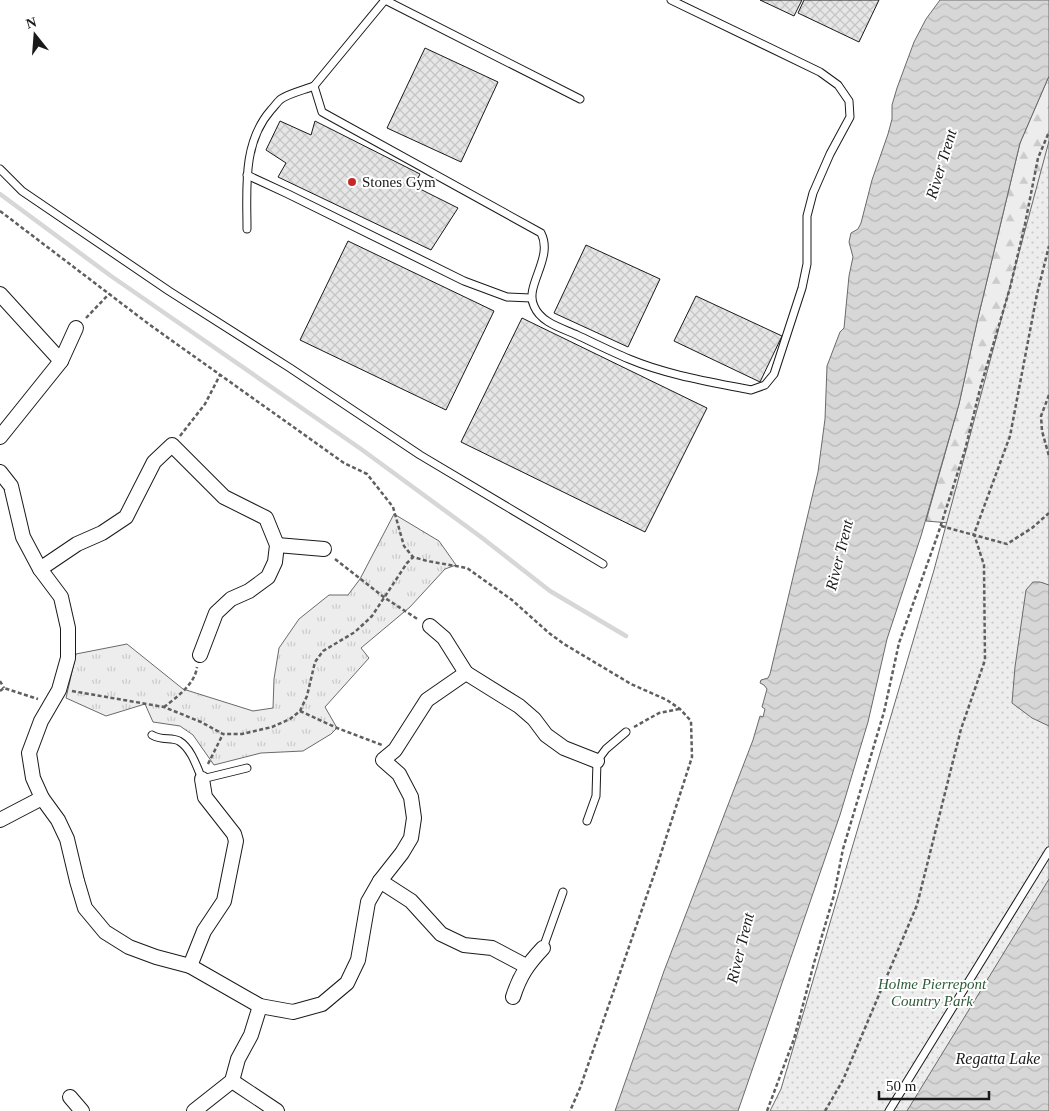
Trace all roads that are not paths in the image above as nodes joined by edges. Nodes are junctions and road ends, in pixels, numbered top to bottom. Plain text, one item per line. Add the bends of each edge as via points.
1 (385, 0) edge
2 (670, 0) edge
3 (314, 86) junction
4 (580, 99) dead end
5 (0, 169) edge
6 (247, 175) junction
7 (247, 230) dead end
8 (0, 294) edge
9 (531, 298) junction
10 (76, 328) road end
11 (61, 361) junction
12 (0, 437) edge
13 (0, 472) edge
14 (277, 545) junction
15 (324, 549) road end
16 (603, 564) dead end
17 (40, 569) junction
18 (430, 626) road end
19 (200, 655) road end
20 (466, 673) junction
21 (626, 732) road end
22 (152, 735) dead end
23 (597, 761) junction
24 (247, 768) dead end
25 (202, 779) junction
26 (42, 798) junction
27 (0, 820) edge
28 (587, 821) dead end
29 (1049, 851) edge
30 (380, 880) junction
31 (562, 892) dead end
32 (543, 948) joint
33 (190, 966) junction
34 (526, 966) junction
35 (513, 997) dead end
36 (260, 1006) junction
37 (232, 1080) junction
38 (70, 1097) dead end
39 (82, 1111) edge
40 (194, 1111) edge
41 (277, 1111) edge
42 (889, 1111) edge

1 - 3 lane
1 - 4 lane
2 - 9 lane via 820,72 838,85 848,101 850,116 813,193 807,216 807,264 802,288 774,374 765,386 751,390 648,366 545,320 534,308
3 - 6 lane via 282,99 267,115 258,129
3 - 9 lane via 322,112 541,233 545,249
5 - 16 lane via 22,190 169,291 420,455
6 - 7 lane
6 - 9 lane via 472,284 506,297
8 - 11 street
10 - 11 street
11 - 12 street
13 - 17 street via 11,486 23,537
14 - 15 street
14 - 17 street via 266,518 224,497 172,445 154,462 126,517
14 - 19 street via 276,562 268,577 231,599 216,613
17 - 26 street via 60,597 68,628 68,658 60,690 41,721 29,753 33,778
18 - 20 street via 444,638
20 - 23 street via 519,706 546,735 564,748
20 - 30 street via 427,700 395,750 383,760 399,774 411,797 414,818 411,838
21 - 23 lane
22 - 25 lane via 179,741 194,760
23 - 28 lane via 596,796
24 - 25 lane
25 - 33 street via 205,797 236,841 224,901 204,931
26 - 27 street
26 - 33 street via 68,839 85,908 105,932 128,947
29 - 42 lane
30 - 34 street via 411,901 441,934 464,945 492,948
30 - 36 street via 368,902 358,960 347,983 322,1004 293,1012
31 - 32 lane
32 - 34 street
33 - 36 street
34 - 35 street
36 - 37 street
37 - 40 street
37 - 41 street
38 - 39 street

